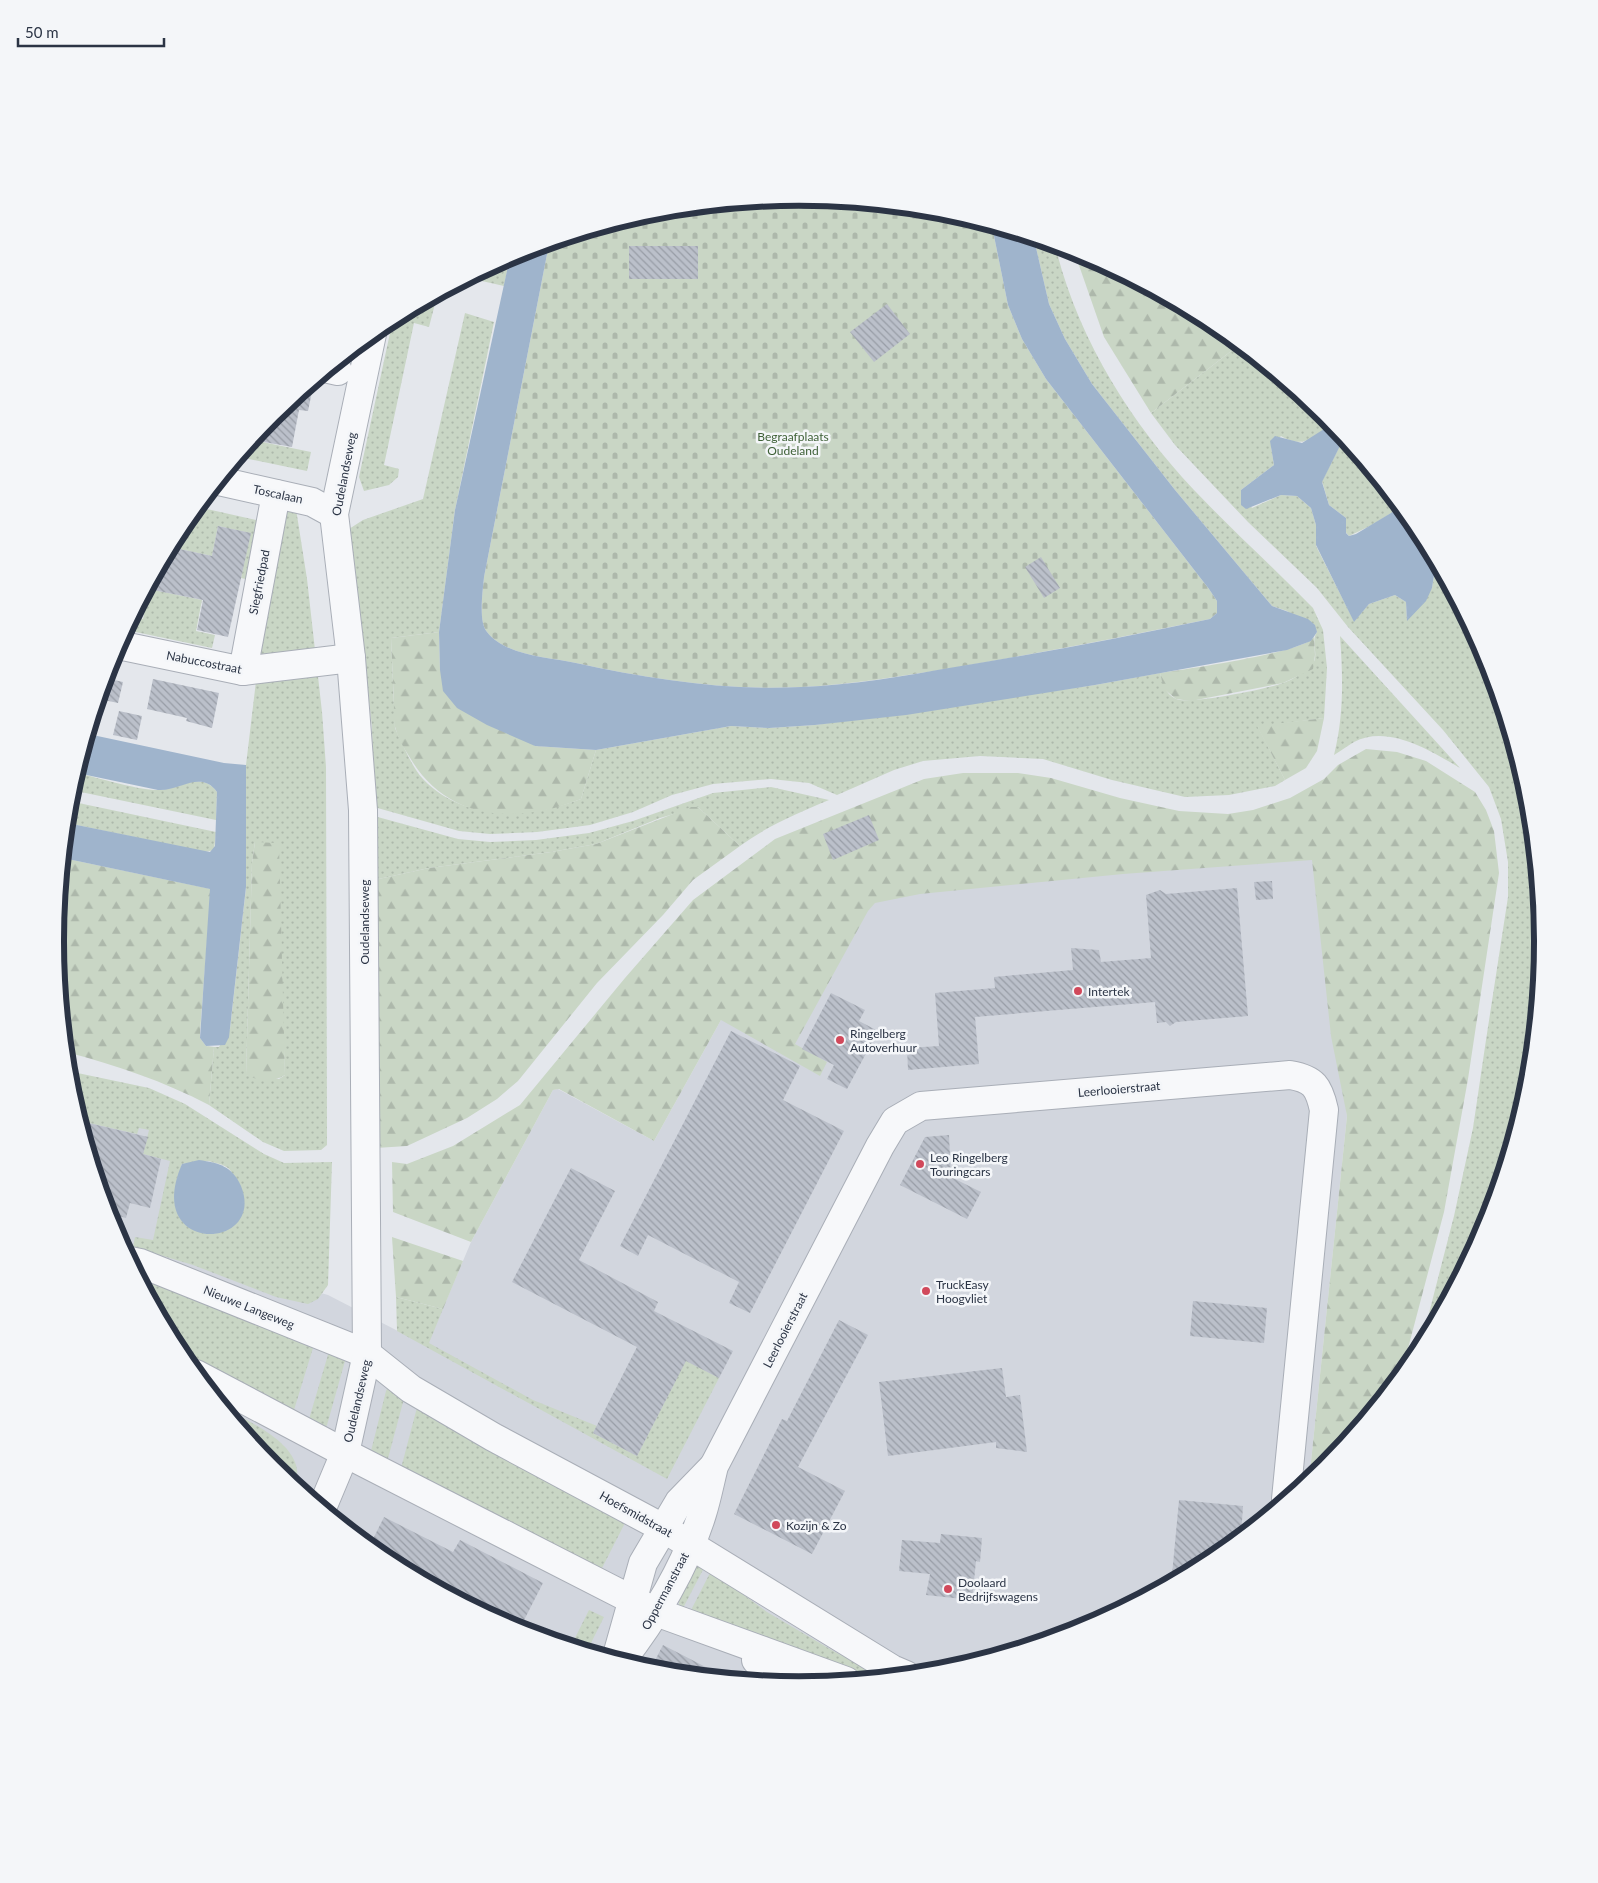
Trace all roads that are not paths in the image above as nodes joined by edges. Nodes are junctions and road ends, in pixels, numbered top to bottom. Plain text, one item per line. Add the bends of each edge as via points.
1 (370, 345) edge
2 (225, 482) edge
3 (276, 494) junction
4 (334, 514) junction
5 (126, 647) edge
6 (350, 658) junction
7 (242, 671) junction
8 (139, 1264) edge
9 (367, 1354) junction
10 (211, 1382) edge
11 (345, 1453) junction
12 (714, 1466) junction
13 (1287, 1491) edge
14 (324, 1503) edge
15 (663, 1528) junction
16 (690, 1544) junction
17 (631, 1600) junction
18 (656, 1612) junction
19 (744, 1645) junction
20 (618, 1654) edge
21 (625, 1656) edge
22 (896, 1670) edge
23 (778, 1676) edge
24 (831, 1676) edge

1 - 4 street, Oudelandseweg
2 - 3 street, Toscalaan
3 - 4 street, Toscalaan via 312,502
3 - 7 street, Siegfriedpad
4 - 6 street, Oudelandseweg
5 - 7 street, Nabuccostraat
6 - 7 street, Nabuccostraat
6 - 9 street, Oudelandseweg via 363,810
8 - 9 street, Nieuwe Langeweg
9 - 11 street, Oudelandseweg
9 - 15 street, Hoefsmidstraat via 419,1394
10 - 11 street
11 - 14 street, Oudelandseweg
11 - 17 street
12 - 13 street, Leerlooierstraat via 880,1146 895,1121 907,1112 921,1106 1290,1075 1306,1077 1317,1088 1324,1110
12 - 15 street, Leerlooierstraat via 679,1502
12 - 16 street, Leerlooierstraat via 702,1515
15 - 16 street, Hoefsmidstraat
15 - 17 street, Oppermanstraat via 643,1563
16 - 18 street, Oppermanstraat
16 - 22 street, Hoefsmidstraat
17 - 18 street
17 - 20 street, Oppermanstraat
18 - 19 street
18 - 21 street, Oppermanstraat
19 - 23 street via 763,1668
19 - 24 street

